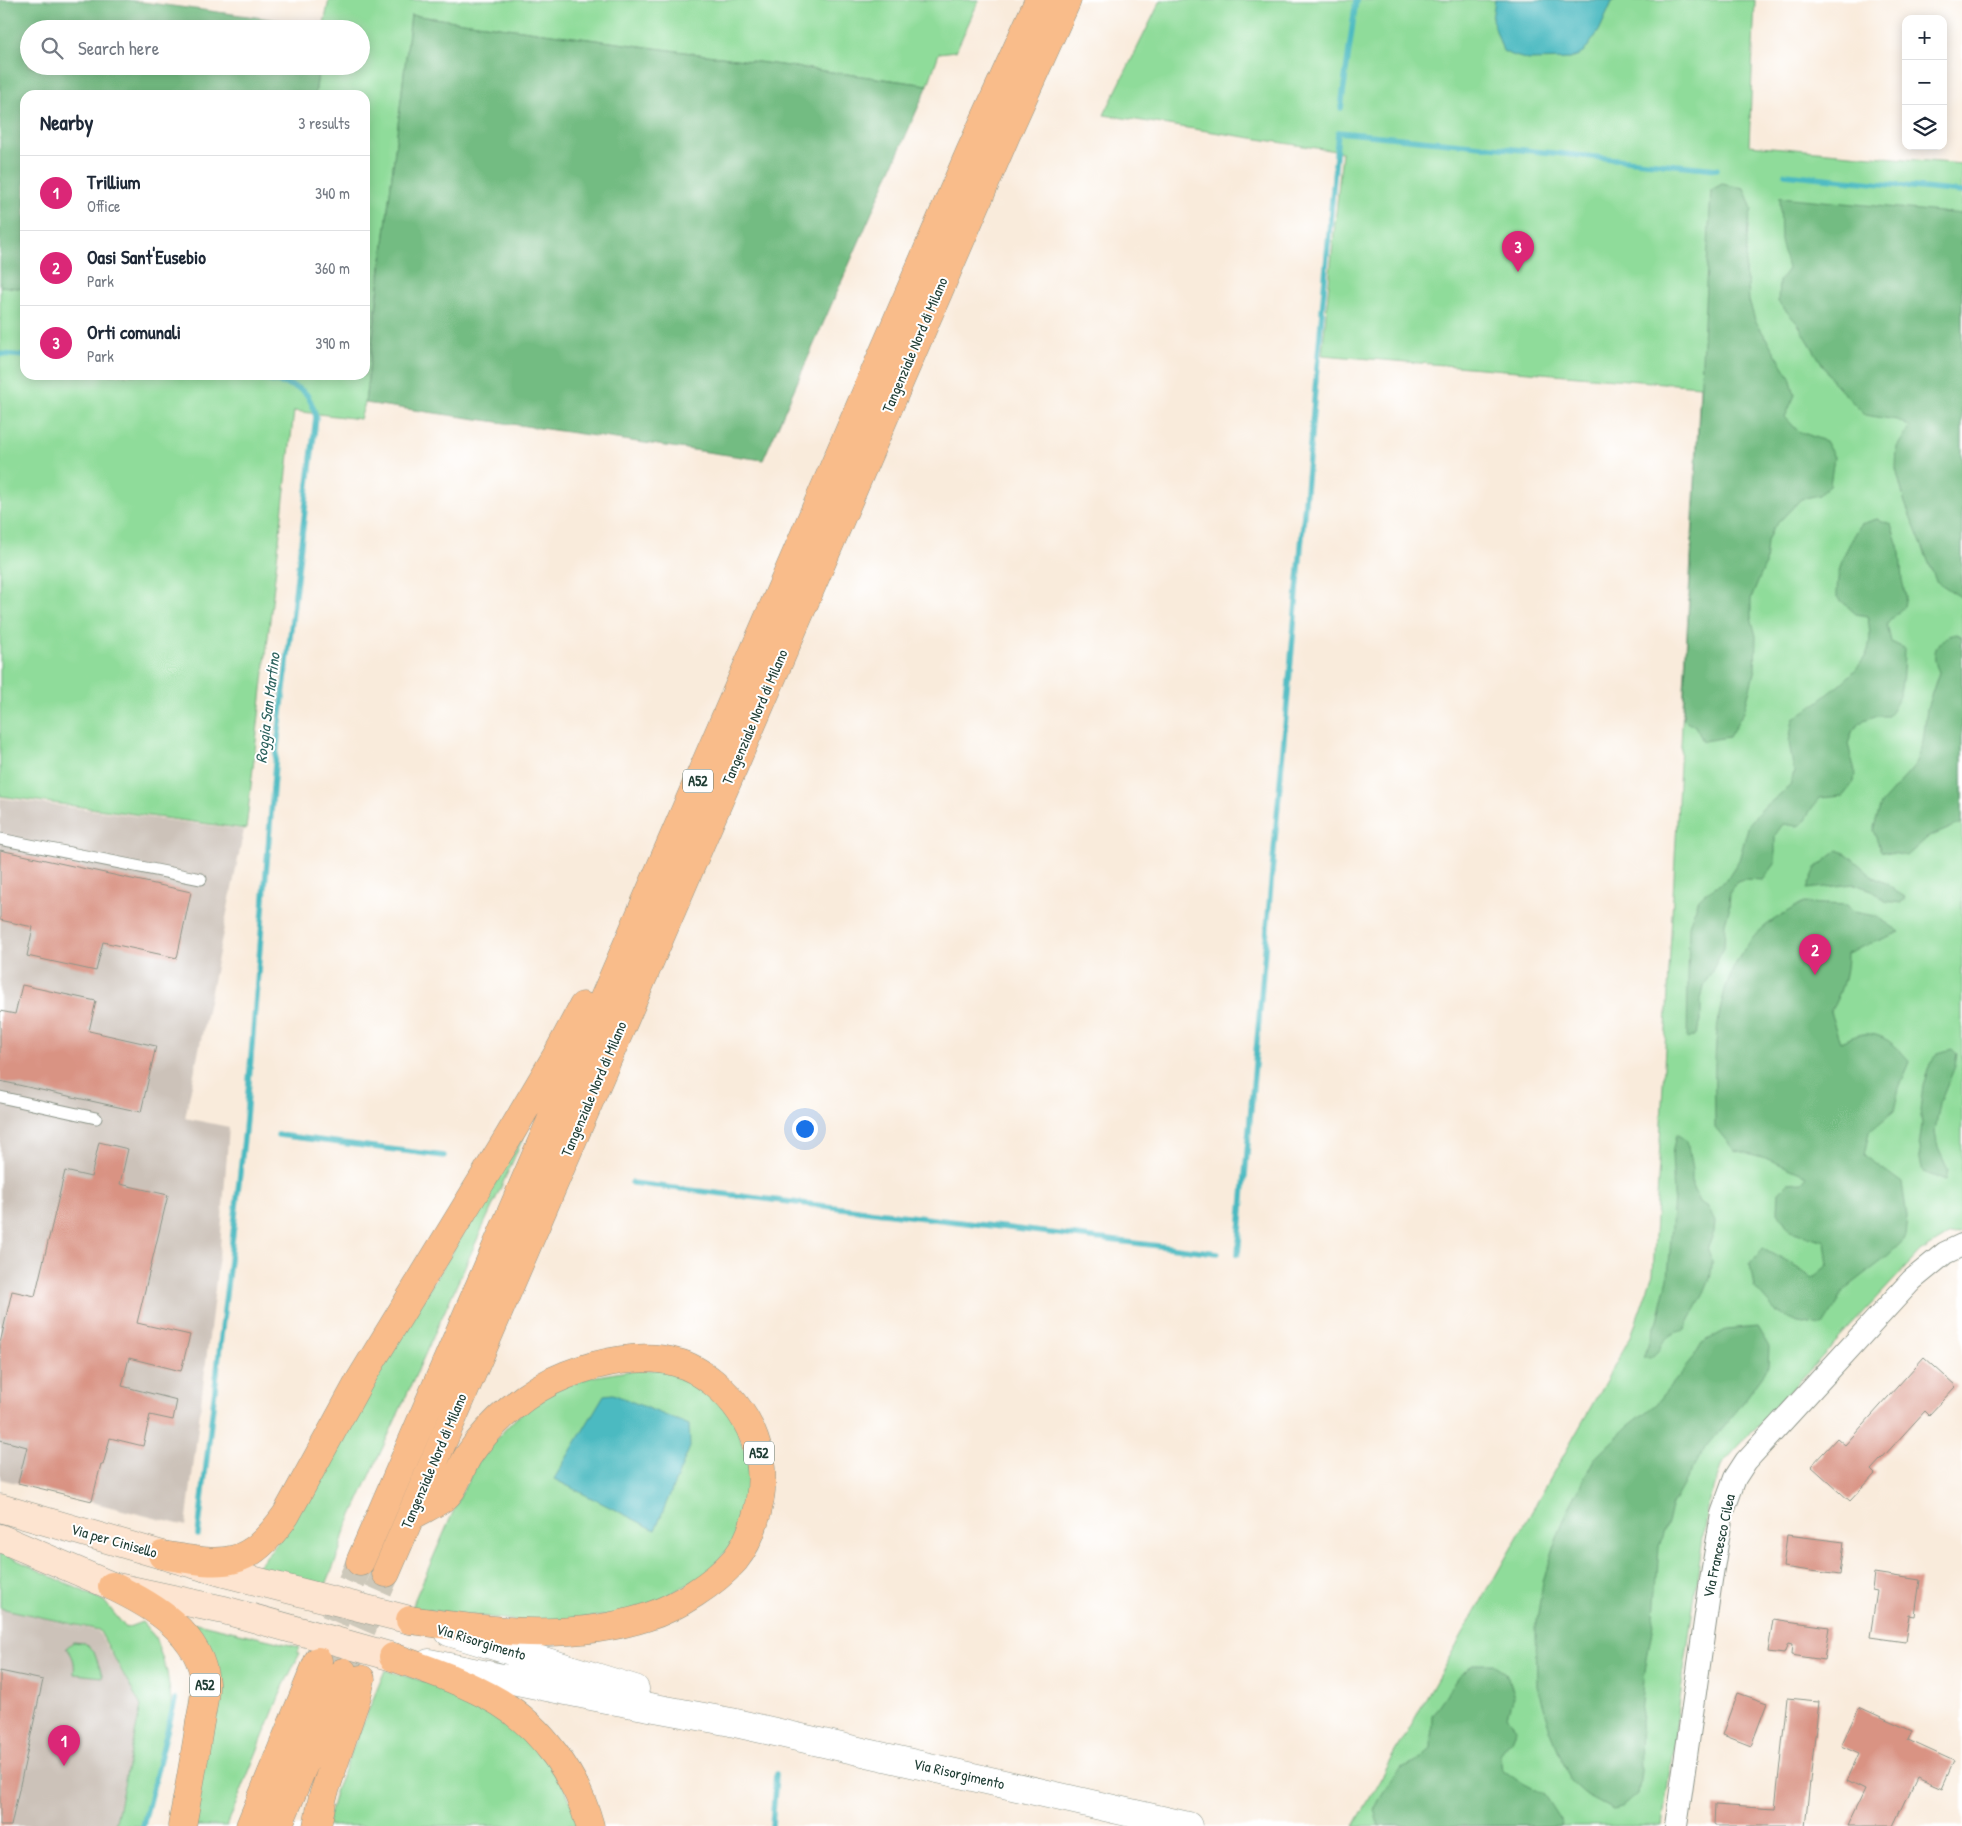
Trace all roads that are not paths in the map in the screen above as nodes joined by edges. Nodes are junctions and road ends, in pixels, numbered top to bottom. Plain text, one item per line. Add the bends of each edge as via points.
1 (1039, 0) edge
2 (1068, 0) edge
3 (782, 588) junction
4 (0, 838) edge
5 (201, 879) dead end
6 (0, 1097) edge
7 (96, 1118) dead end
8 (1962, 1245) edge
9 (0, 1508) edge
10 (410, 1517) junction
11 (0, 1538) edge
12 (162, 1555) junction
13 (360, 1562) tunnel mouth
14 (386, 1573) tunnel mouth
15 (228, 1574) joint
16 (112, 1586) junction
17 (410, 1620) junction
18 (393, 1657) junction
19 (318, 1661) tunnel mouth
20 (731, 1722) junction
21 (1677, 1824) edge
22 (182, 1826) edge
23 (250, 1826) edge
24 (278, 1826) edge
25 (317, 1826) edge
26 (590, 1826) edge
27 (1188, 1826) edge

1 - 3 highway, Tangenziale Nord di Milano / A52
2 - 10 highway, Tangenziale Nord di Milano / A52
3 - 12 highway, A52 via 714,708 578,1015 509,1136 360,1380 286,1515 257,1549 231,1562 208,1563
3 - 13 highway, Tangenziale Nord di Milano / A52
4 - 5 lane
6 - 7 lane
8 - 21 street, Via Francesco Cilea via 1945,1252 1912,1280 1735,1478 1722,1514
9 - 12 main road, Via per Cinisello
10 - 14 highway, Tangenziale Nord di Milano / A52
10 - 17 highway, A52 via 447,1495 478,1443 524,1398 564,1375 612,1362 657,1359 679,1363 708,1378 743,1413 760,1460 761,1495 744,1546 735,1560 719,1574 670,1607 649,1616 585,1630 505,1632
11 - 16 main road
12 - 15 main road, Via per Cinisello
15 - 17 main road, Via Risorgimento
16 - 18 main road, Via Risorgimento via 224,1610
16 - 22 highway, A52 via 143,1601 168,1620 191,1645 200,1663 205,1684
17 - 20 street, Via Risorgimento
18 - 20 street, Via Risorgimento
18 - 26 highway via 478,1690 522,1719 567,1772
19 - 23 highway
20 - 27 street, Via Risorgimento
24 - 25 highway via 352,1676 357,1696 323,1796

